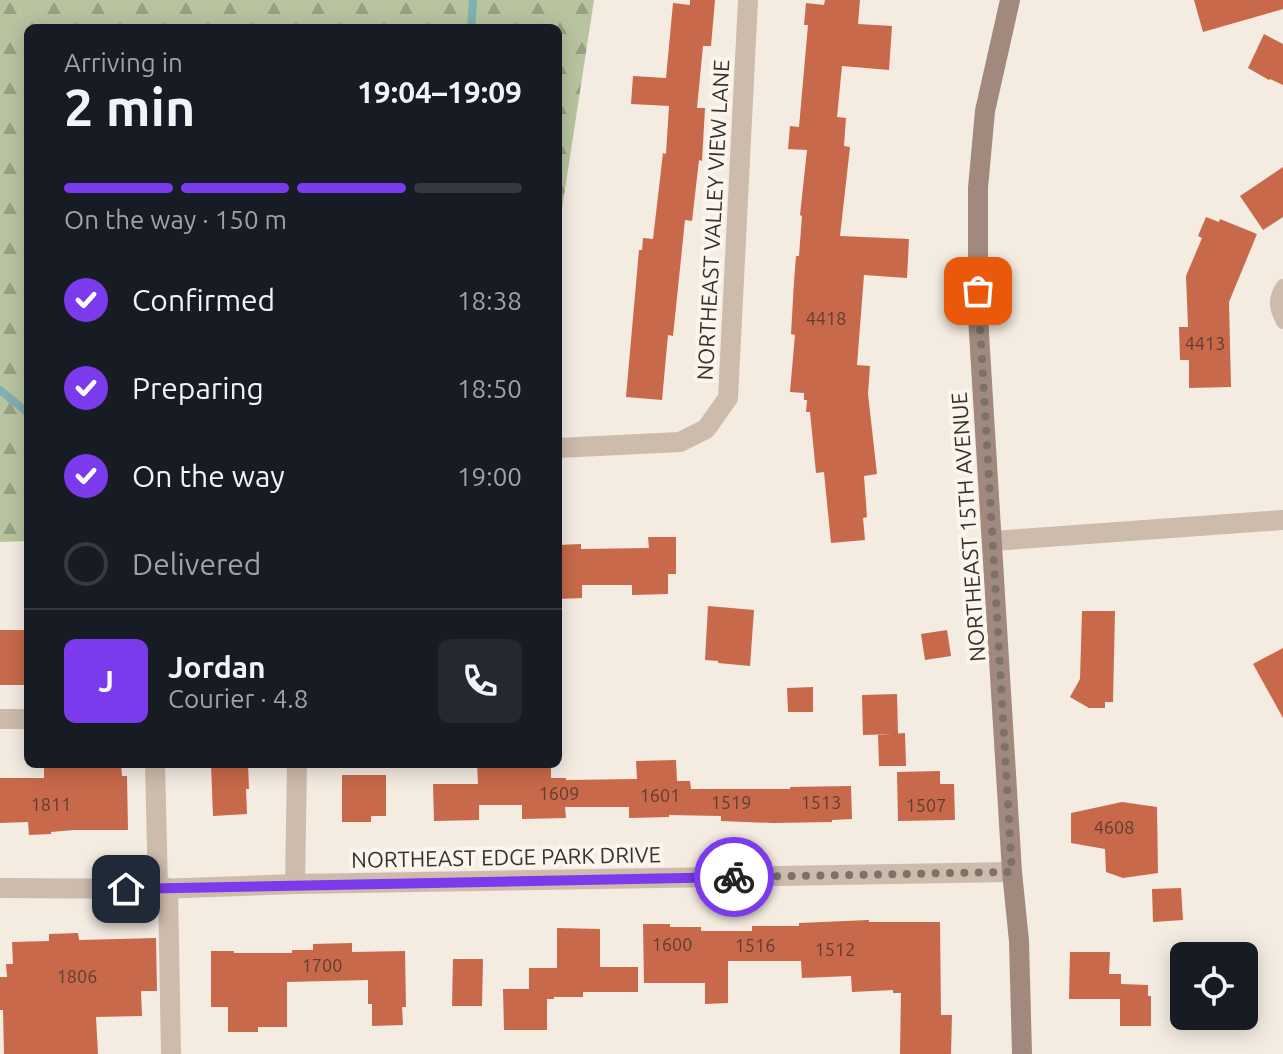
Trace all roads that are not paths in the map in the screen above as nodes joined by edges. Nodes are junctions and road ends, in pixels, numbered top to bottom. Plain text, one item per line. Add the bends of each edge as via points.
1 (748, 0) edge
2 (1010, 0) edge
3 (1283, 286) edge
4 (1283, 322) edge
5 (562, 448) edge
6 (1283, 520) edge
7 (993, 541) junction
8 (0, 719) edge
9 (24, 719) edge
10 (155, 768) edge
11 (297, 768) edge
12 (1012, 872) junction
13 (295, 884) junction
14 (0, 888) edge
15 (163, 889) junction
16 (171, 1054) edge
17 (1022, 1054) edge

1 - 5 street, NORTHEAST VALLEY VIEW LANE via 728,398 706,429 680,442
2 - 7 street, NORTHEAST 15TH AVENUE via 985,111 978,188 978,317
3 - 4 lane via 1277,310
6 - 7 street
7 - 12 street, NORTHEAST 15TH AVENUE
8 - 9 street
10 - 15 street
11 - 13 street
12 - 13 street, NORTHEAST EDGE PARK DRIVE
12 - 17 street, NORTHEAST 15TH AVENUE
13 - 15 street, NORTHEAST EDGE PARK DRIVE
14 - 15 street, NORTHEAST EDGE PARK DRIVE
15 - 16 street

